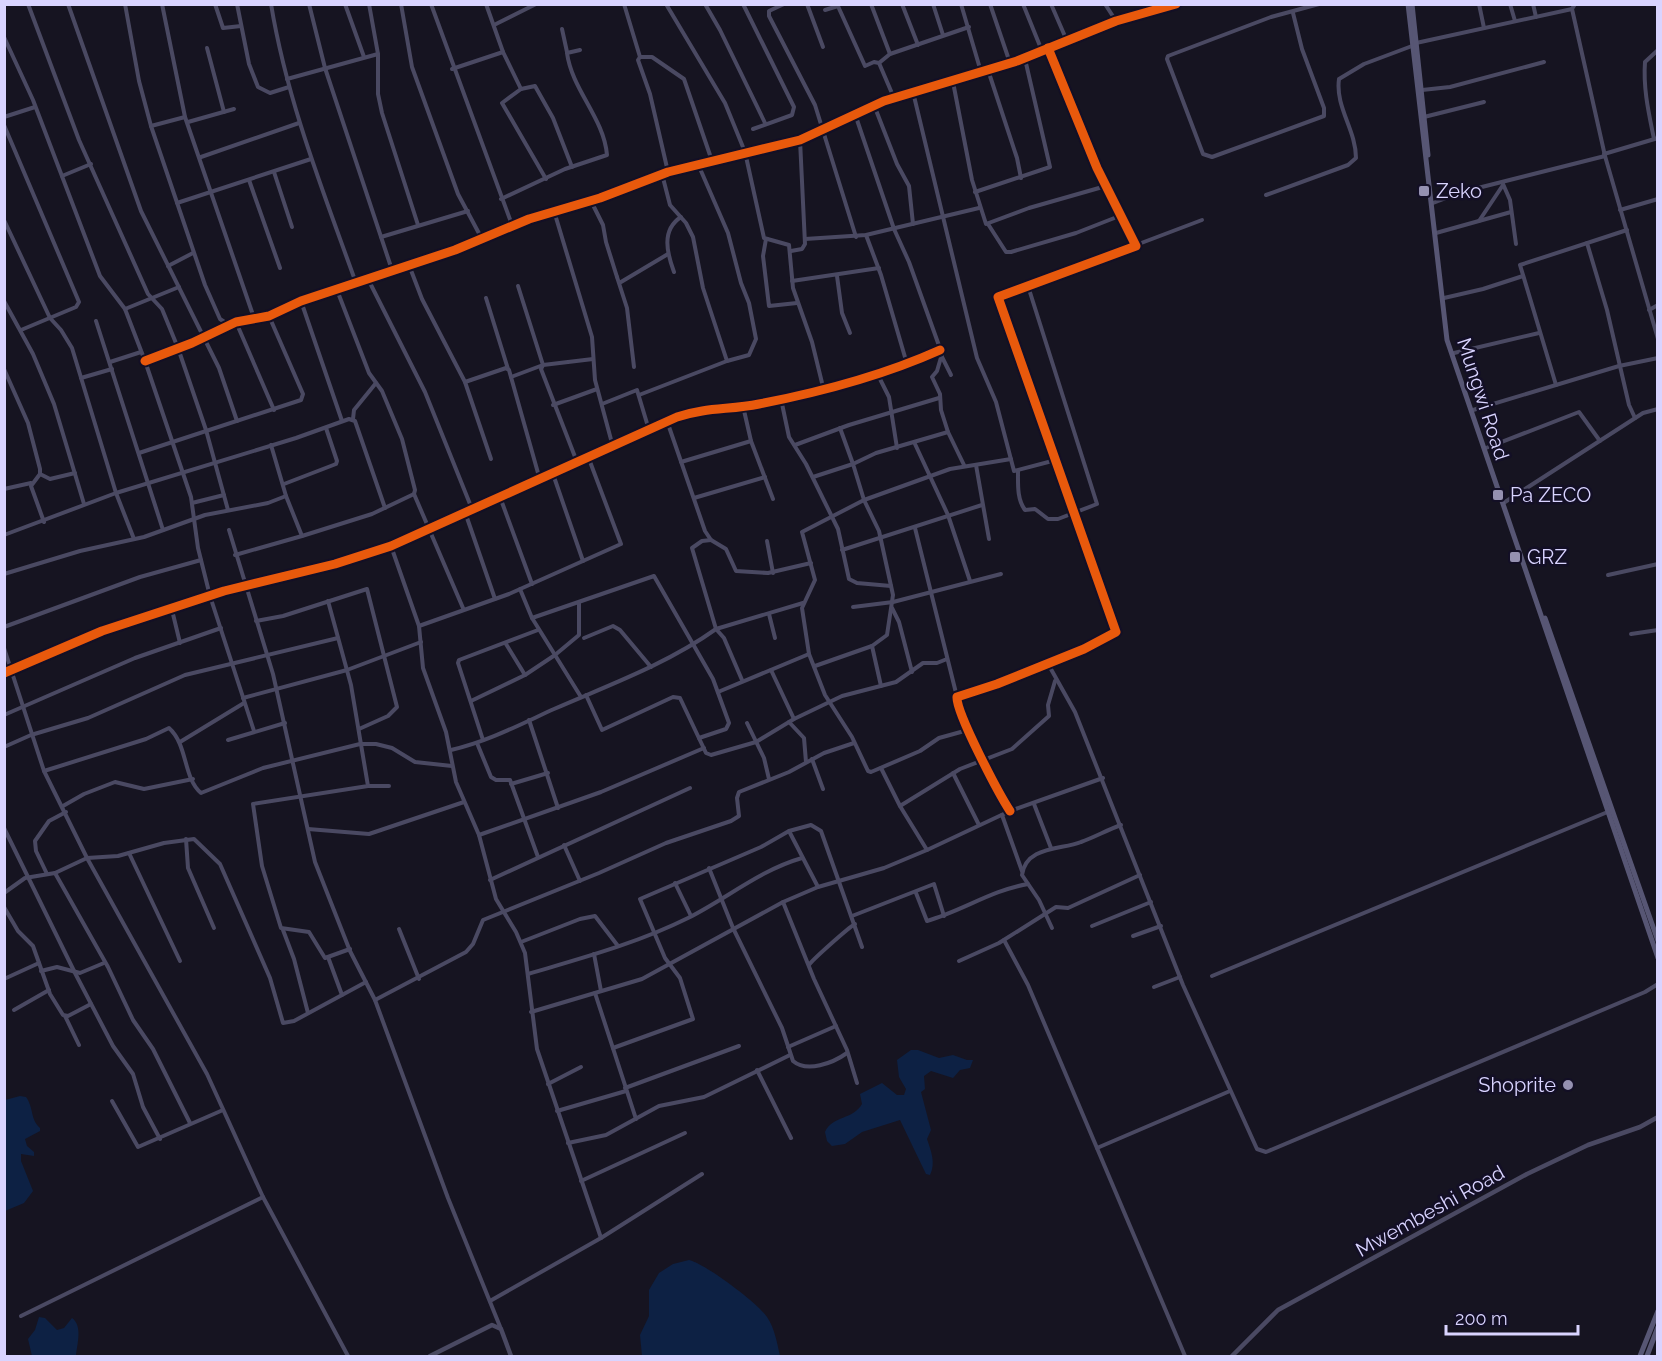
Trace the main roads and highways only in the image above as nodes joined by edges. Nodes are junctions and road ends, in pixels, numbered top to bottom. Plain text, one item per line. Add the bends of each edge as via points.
1 (1410, 4) edge
2 (1414, 44) junction
3 (1610, 812) junction
4 (1658, 941) edge
5 (1658, 958) edge
6 (1658, 1311) edge
7 (1658, 1327) edge
8 (1641, 1356) edge
9 (1647, 1356) edge

1 - 2 main road, Mungwi Road
2 - 3 main road, Mungwi Road via 1454,353
2 - 3 main road, Mungwi Road via 1447,340
3 - 4 main road, Mungwi Road
3 - 5 main road, Mungwi Road
6 - 8 main road
7 - 9 main road

